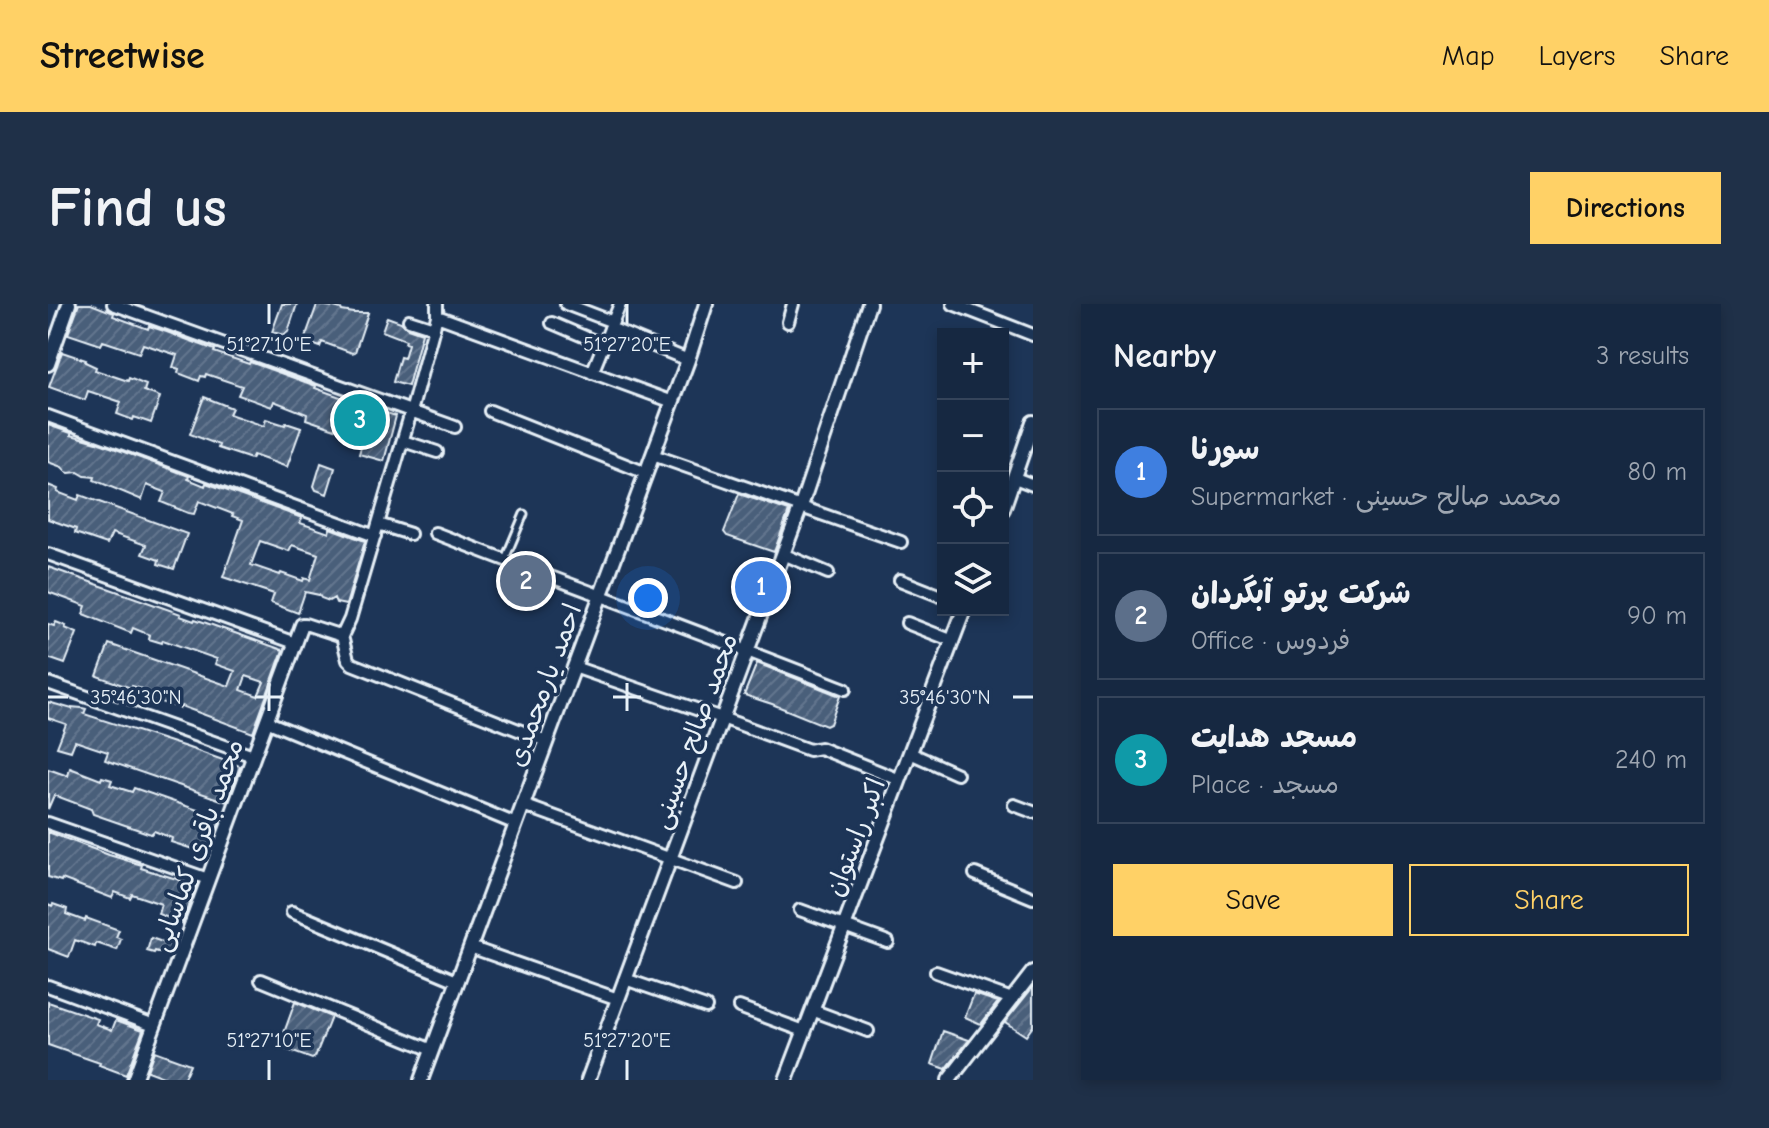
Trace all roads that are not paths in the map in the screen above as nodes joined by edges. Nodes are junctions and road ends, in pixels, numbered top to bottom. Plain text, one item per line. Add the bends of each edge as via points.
1 (69, 304) edge
2 (113, 304) edge
3 (437, 304) edge
4 (566, 304) edge
5 (620, 304) edge
6 (706, 304) edge
7 (793, 304) edge
8 (869, 304) edge
9 (953, 304) edge
10 (409, 320) dead end
11 (435, 322) junction
12 (788, 322) dead end
13 (552, 323) dead end
14 (612, 325) junction
15 (1033, 335) edge
16 (604, 345) junction
17 (688, 360) junction
18 (48, 364) edge
19 (592, 373) junction
20 (673, 402) junction
21 (490, 411) dead end
22 (411, 412) junction
23 (48, 416) edge
24 (1033, 422) edge
25 (455, 427) dead end
26 (403, 441) junction
27 (437, 452) dead end
28 (653, 455) junction
29 (646, 473) junction
30 (1015, 478) junction
31 (1033, 485) edge
32 (1009, 494) edge
33 (801, 506) junction
34 (524, 514) dead end
35 (378, 524) junction
36 (435, 533) dead end
37 (410, 534) dead end
38 (375, 536) junction
39 (901, 542) dead end
40 (48, 554) edge
41 (783, 554) junction
42 (504, 560) junction
43 (828, 573) dead end
44 (900, 580) dead end
45 (937, 595) edge
46 (600, 597) junction
47 (962, 616) edge
48 (907, 623) dead end
49 (302, 625) joint
50 (342, 636) junction
51 (953, 641) junction
52 (295, 643) junction
53 (748, 650) junction
54 (574, 667) junction
55 (48, 683) edge
56 (845, 689) dead end
57 (722, 718) junction
58 (266, 721) junction
59 (546, 741) junction
60 (910, 753) junction
61 (253, 756) junction
62 (957, 774) dead end
63 (900, 780) junction
64 (523, 805) junction
65 (1014, 805) dead end
66 (1033, 812) edge
67 (48, 823) edge
68 (516, 824) junction
69 (670, 858) junction
70 (975, 874) dead end
71 (208, 879) junction
72 (737, 883) dead end
73 (1033, 898) edge
74 (800, 910) dead end
75 (292, 912) dead end
76 (845, 925) junction
77 (888, 942) dead end
78 (470, 947) junction
79 (936, 972) dead end
80 (1033, 972) edge
81 (625, 979) junction
82 (261, 980) dead end
83 (457, 981) junction
84 (48, 986) edge
85 (618, 999) junction
86 (1012, 999) junction
87 (706, 1007) dead end
88 (739, 1007) dead end
89 (812, 1010) junction
90 (154, 1025) junction
91 (804, 1031) junction
92 (868, 1031) dead end
93 (432, 1050) junction
94 (593, 1078) edge
95 (134, 1080) edge
96 (421, 1080) edge
97 (786, 1080) edge
98 (949, 1080) edge

1 - 18 street
2 - 22 street
3 - 11 street
4 - 14 street
5 - 14 street
6 - 17 street, احمد یارمحمدی
7 - 12 street
8 - 33 street, محمد صالح حسینی
9 - 15 street
10 - 11 street
11 - 19 street
11 - 22 street
13 - 16 street
14 - 16 street
14 - 17 street
16 - 19 street
17 - 20 street, احمد یارمحمدی
19 - 20 street
20 - 28 street, احمد یارمحمدی
21 - 29 street
22 - 25 street
22 - 26 street
23 - 38 street
24 - 30 street
26 - 27 street
26 - 35 street
28 - 29 street, احمد یارمحمدی
28 - 33 street
29 - 46 street, احمد یارمحمدی
30 - 31 street
30 - 32 street
33 - 39 street
33 - 41 street, محمد صالح حسینی
34 - 42 lane
35 - 37 street
35 - 38 street
36 - 42 street
38 - 50 street
40 - 52 street
41 - 43 street
41 - 53 street, محمد صالح حسینی
42 - 46 street
44 - 45 street
46 - 53 street
46 - 54 street, احمد یارمحمدی
47 - 51 street, اکبر راستوان
48 - 51 street
49 - 50 street
49 - 52 street, محمد باقری کماسایی
50 - 59 street via 352,664
51 - 60 street, اکبر راستوان
52 - 58 street, محمد باقری کماسایی
53 - 56 street
53 - 57 street, محمد صالح حسینی
54 - 57 street
54 - 59 street, احمد یارمحمدی
55 - 61 street
57 - 63 street
57 - 69 street, محمد صالح حسینی
58 - 61 street, محمد باقری کماسایی
58 - 68 street
59 - 64 street, احمد یارمحمدی
60 - 62 street
60 - 63 street, اکبر راستوان
61 - 71 street, محمد باقری کماسایی
63 - 76 street, اکبر راستوان
64 - 68 street, احمد یارمحمدی
64 - 69 street
65 - 66 street
67 - 71 street
68 - 78 street, احمد یارمحمدی
69 - 72 street
69 - 81 street, محمد صالح حسینی
70 - 73 street
71 - 90 street, محمد باقری کماسایی
74 - 76 street
75 - 83 street
76 - 77 street
76 - 89 street, اکبر راستوان
78 - 83 street, احمد یارمحمدی
78 - 85 street
79 - 86 street
80 - 86 street
81 - 85 street, محمد صالح حسینی
81 - 87 street
82 - 93 street
83 - 93 street, احمد یارمحمدی
84 - 90 street
85 - 94 street, محمد صالح حسینی
86 - 98 street
88 - 91 street
89 - 91 street, اکبر راستوان
89 - 92 street
90 - 95 street, محمد باقری کماسایی
91 - 97 street, اکبر راستوان
93 - 96 street, احمد یارمحمدی

